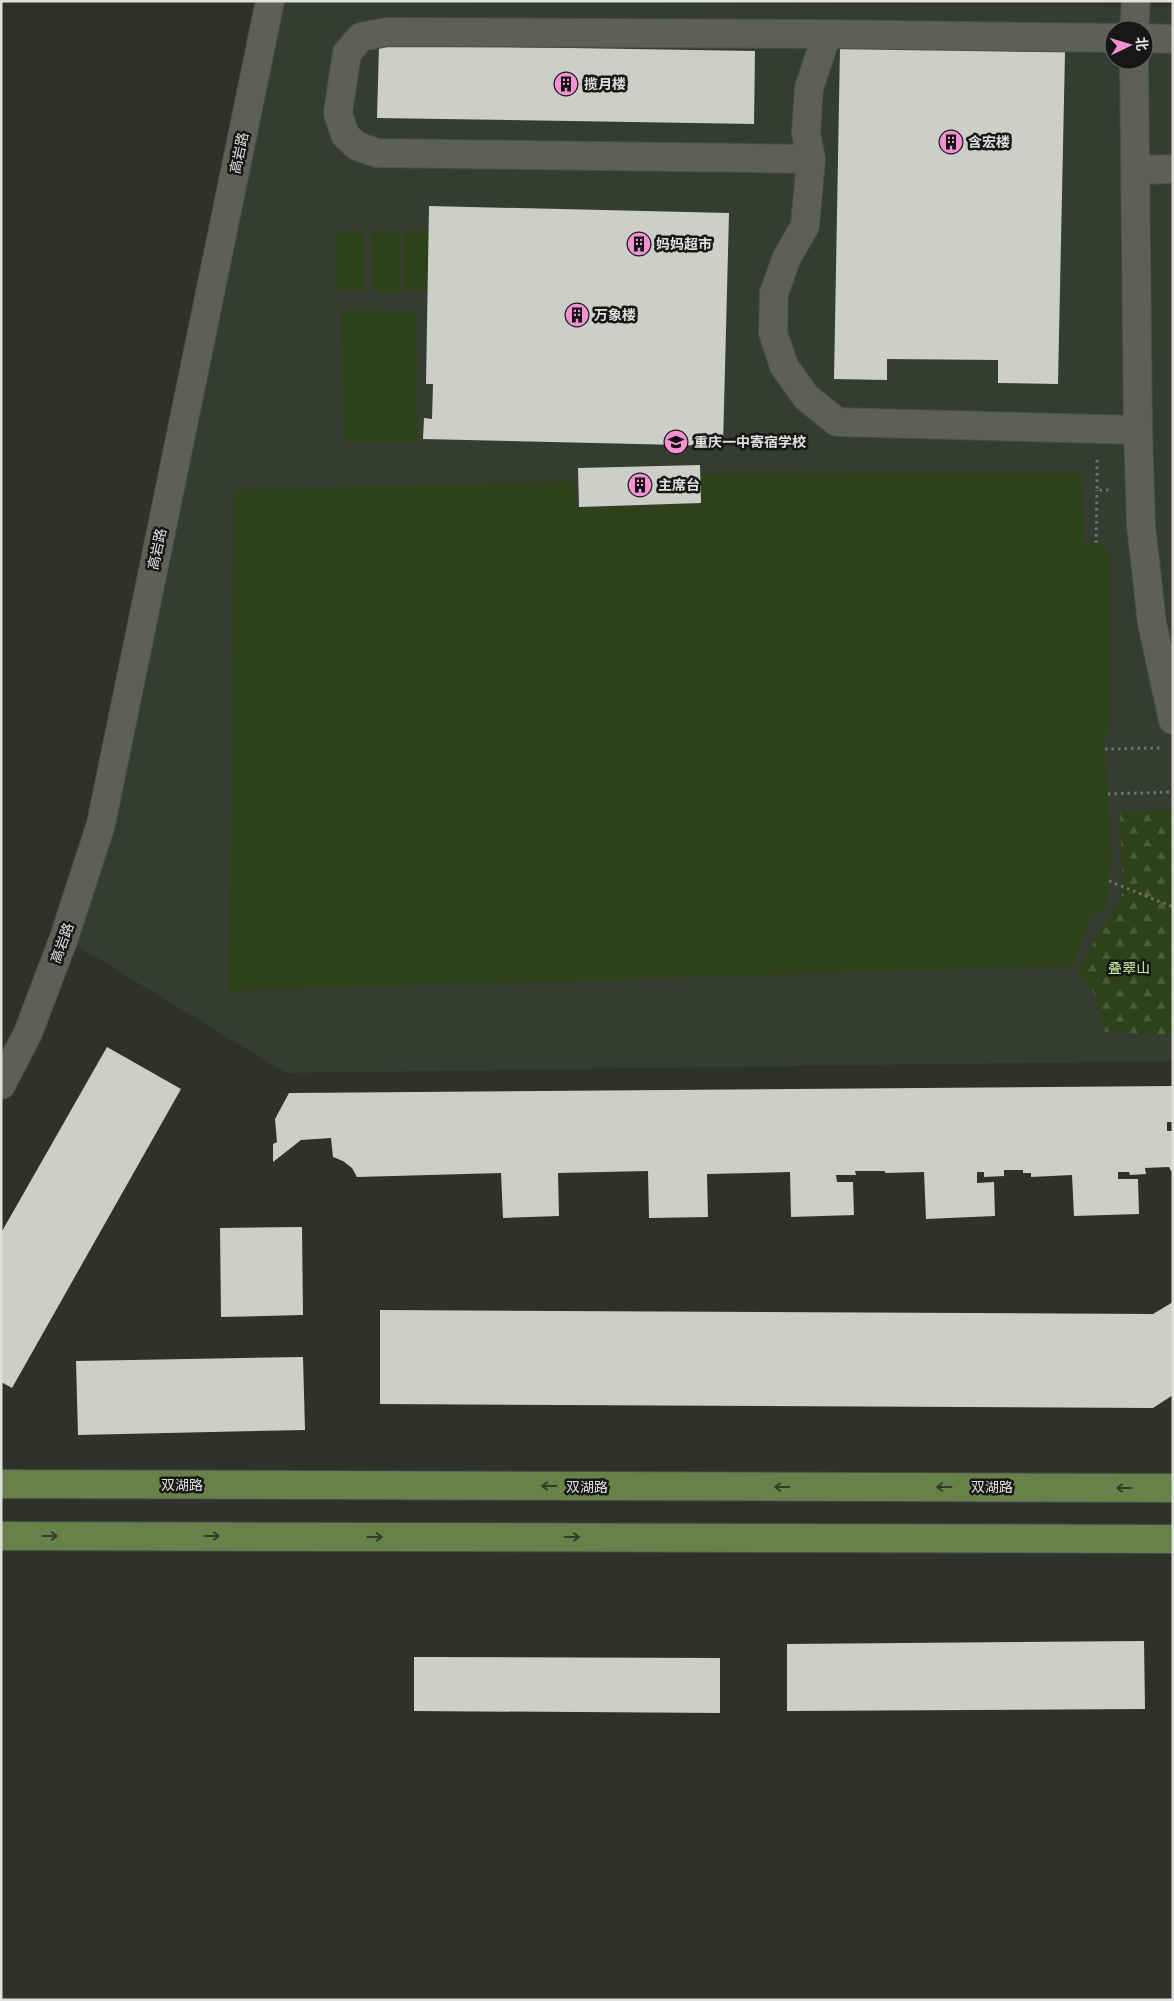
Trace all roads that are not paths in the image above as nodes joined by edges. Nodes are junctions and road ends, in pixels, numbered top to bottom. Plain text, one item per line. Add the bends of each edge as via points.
1 (270, 1) edge
2 (827, 34) junction
3 (1104, 38) edge
4 (1154, 38) edge
5 (1173, 39) edge
6 (1134, 70) edge
7 (811, 159) junction
8 (1136, 170) junction
9 (1173, 170) edge
10 (1138, 430) junction
11 (1173, 720) edge
12 (1, 1085) edge
13 (1, 1484) edge
14 (1173, 1488) edge
15 (1, 1536) edge
16 (1173, 1539) edge

1 - 12 street, 高岩路 via 100,824 61,947 28,1033
2 - 3 street
2 - 7 street via 809,88 806,134
2 - 7 street via 387,32 362,37 346,53 338,113 345,135 357,146 377,154
4 - 5 street
6 - 8 street
7 - 10 street via 805,226 774,293 773,333 784,366 806,398 837,422
8 - 9 street
8 - 10 street
10 - 11 street via 1141,525 1152,623
14 -> 13 main road, 双湖路
15 -> 16 main road

